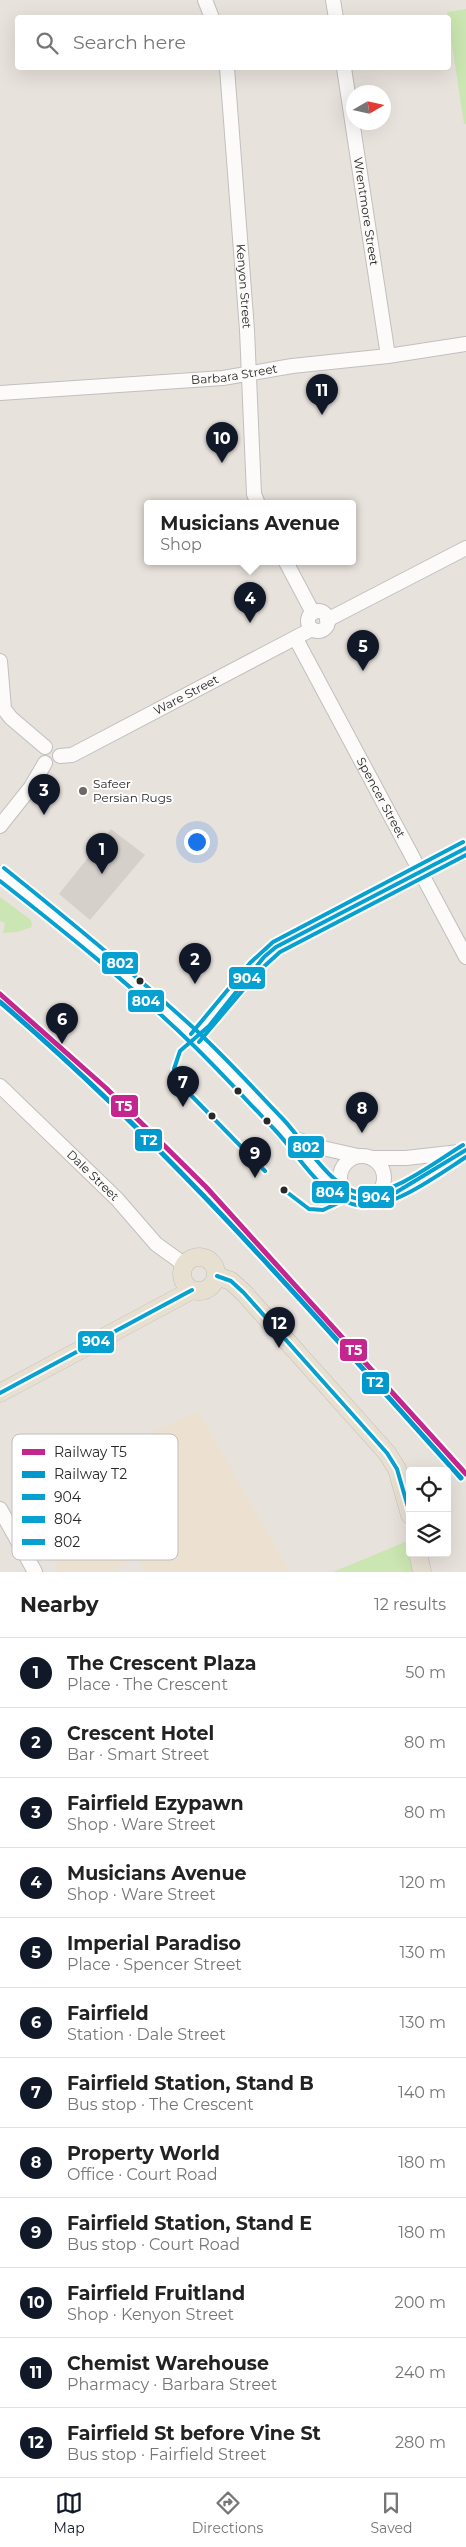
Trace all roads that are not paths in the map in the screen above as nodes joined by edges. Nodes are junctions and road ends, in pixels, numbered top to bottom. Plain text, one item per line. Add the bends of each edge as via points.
1 (205, 0) edge
2 (333, 0) edge
3 (211, 15) edge
4 (336, 15) edge
5 (226, 70) edge
6 (344, 70) edge
7 (466, 344) edge
8 (388, 356) junction
9 (248, 374) junction
10 (0, 393) edge
11 (256, 500) edge
12 (466, 548) edge
13 (288, 565) edge
14 (313, 613) junction
15 (328, 620) junction
16 (312, 629) junction
17 (296, 639) junction
18 (0, 661) edge
19 (45, 747) junction
20 (60, 756) junction
21 (45, 763) junction
22 (0, 826) edge
23 (466, 848) edge
24 (0, 873) edge
25 (420, 873) junction
26 (466, 957) edge
27 (196, 1038) junction
28 (0, 1086) edge
29 (291, 1137) junction
30 (465, 1150) edge
31 (364, 1157) junction
32 (346, 1193) junction
33 (374, 1197) junction
34 (184, 1265) junction
35 (217, 1276) junction
36 (192, 1290) junction
37 (0, 1393) edge
38 (0, 1509) edge
39 (409, 1512) edge
40 (12, 1531) edge
41 (28, 1560) edge
42 (35, 1572) edge

1 - 3 street
2 - 4 street
5 - 9 street, Kenyon Street
6 - 8 street, Wrentmore Street
7 - 8 street, Barbara Street
8 - 9 street, Barbara Street
9 - 10 street, Barbara Street
9 - 11 street, Kenyon Street
12 - 15 street
13 - 14 street
14 - 15 street via 323,613
14 - 16 street via 308,620
15 - 16 street via 324,629
16 - 17 street, Ware Street
17 - 20 street, Ware Street via 72,755
17 - 25 street, Spencer Street
18 - 19 street via 4,709
19 - 20 street via 57,748
19 - 21 street via 41,753
20 - 21 street via 54,764
21 - 22 street via 31,787
23 - 25 street
24 - 27 street via 76,933
25 - 26 street, Spencer Street
25 - 27 street via 276,946
27 - 29 street
28 - 34 street, Dale Street via 110,1192 156,1244
29 - 31 street via 318,1147
29 - 32 street via 318,1173
30 - 31 street via 423,1157
30 - 33 street via 406,1188
31 - 32 street via 346,1163 342,1168 340,1181
31 - 33 street via 381,1167 384,1180
32 - 33 street via 356,1200
34 - 35 main road via 193,1258 205,1257 214,1264
34 - 36 main road via 183,1279
35 - 36 main road via 208,1289
35 - 39 main road via 231,1281 244,1293 387,1453 397,1469
36 - 37 main road
38 - 40 street
41 - 42 street

